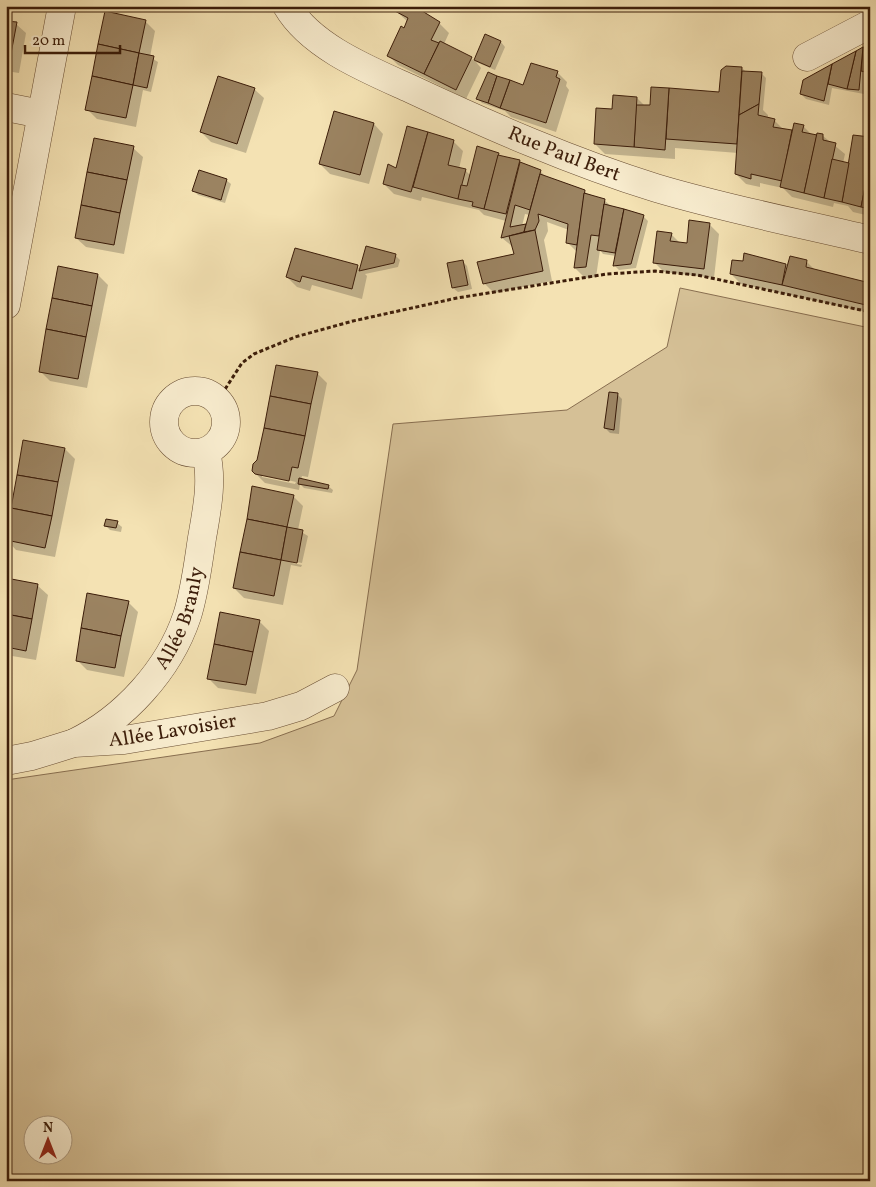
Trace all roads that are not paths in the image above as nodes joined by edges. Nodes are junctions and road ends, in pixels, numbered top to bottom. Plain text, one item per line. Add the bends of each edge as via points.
1 (62, 6) edge
2 (287, 6) edge
3 (870, 24) edge
4 (807, 57) dead end
5 (6, 107) edge
6 (41, 114) junction
7 (870, 240) edge
8 (6, 305) edge
9 (206, 452) junction
10 (335, 688) dead end
11 (74, 743) junction
12 (6, 761) edge

1 - 6 street
2 - 7 street, Rue Paul Bert via 302,28 327,46 394,81 517,136 658,188
3 - 4 street
5 - 6 street
6 - 8 street
9 - 9 street via 222,439 227,426 225,412 218,400 204,392 188,392 171,403 164,418 166,434 176,447 190,453
9 - 11 street, Allée Branly via 209,499 192,600 181,631 167,658 138,696 106,725
10 - 11 street, Allée Lavoisier via 301,706 268,716 124,740
11 - 12 street, Allée Lavoisier

